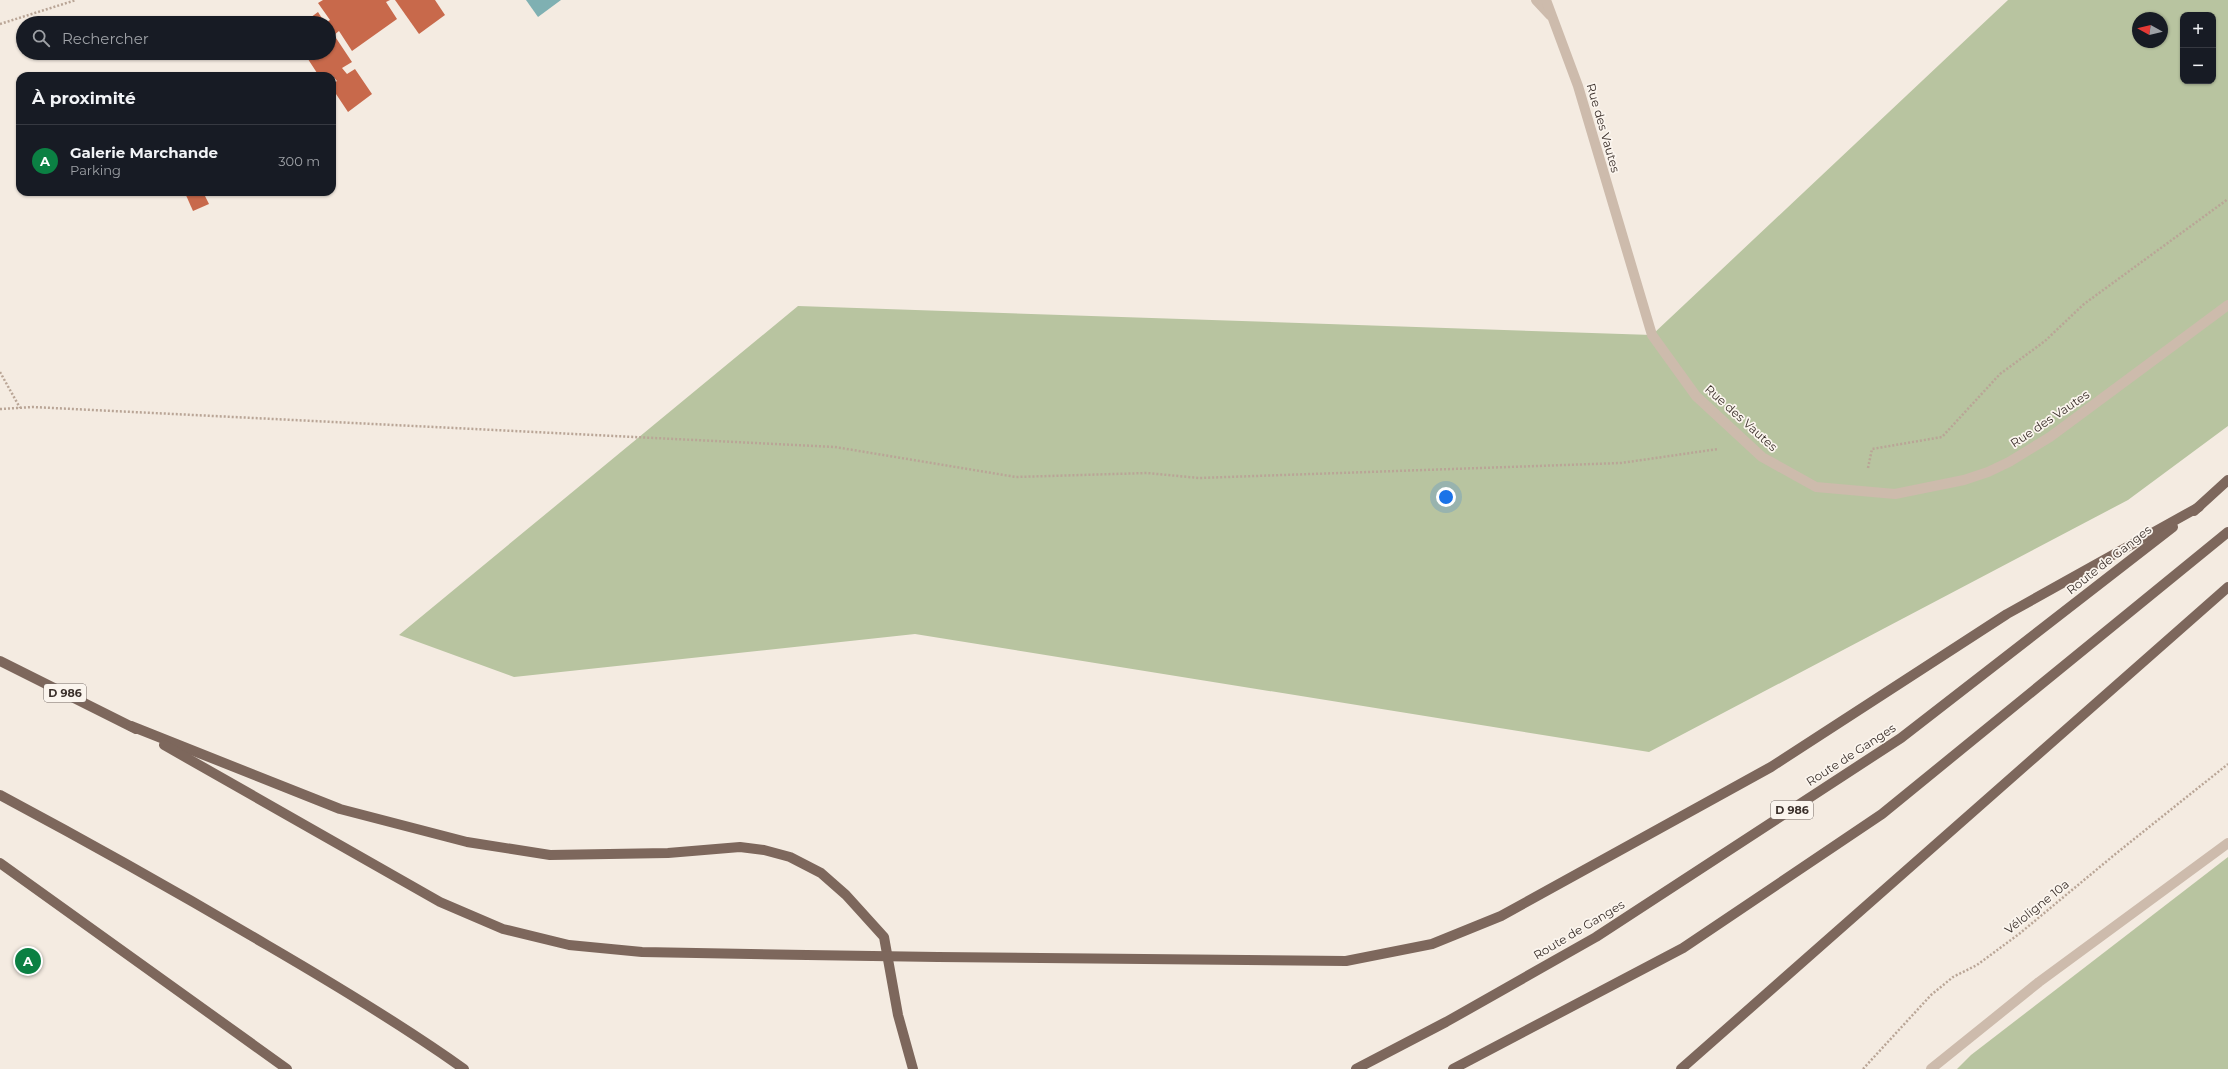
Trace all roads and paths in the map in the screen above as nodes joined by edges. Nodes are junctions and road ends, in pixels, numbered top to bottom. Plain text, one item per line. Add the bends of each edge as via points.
1 (76, 0) edge
2 (1536, 0) edge
3 (1546, 0) edge
4 (25, 16) edge
5 (16, 19) edge
6 (1556, 22) junction
7 (0, 24) edge
8 (2228, 199) edge
9 (2228, 306) edge
10 (0, 372) edge
11 (20, 408) junction
12 (0, 409) edge
13 (1748, 444) junction
14 (2228, 480) edge
15 (1862, 491) junction
16 (2199, 507) junction
17 (2228, 532) edge
18 (2228, 587) edge
19 (0, 661) edge
20 (130, 726) junction
21 (2228, 764) edge
22 (0, 795) edge
23 (2228, 843) edge
24 (0, 864) edge
25 (287, 1069) edge
26 (464, 1069) edge
27 (913, 1069) edge
28 (1356, 1069) edge
29 (1453, 1069) edge
30 (1681, 1069) edge
31 (1863, 1069) edge
32 (1931, 1069) edge

1 - 4 path
2 - 6 street, Rue des Vautes
3 - 6 street, Rue des Vautes
5 - 7 path
6 - 13 street, Rue des Vautes via 1578,86 1652,335 1696,396
8 - 15 path via 2084,304 2045,341 2000,374 1942,437 1872,449
9 - 15 street, Rue des Vautes via 2050,437 2009,462 1964,480 1895,494
10 - 11 path
11 - 12 path
11 - 13 path via 835,447 1016,477 1147,473 1199,478 1621,463
13 - 15 street, Rue des Vautes via 1762,457 1816,487
14 - 16 main road, Route de Ganges / D 986
16 - 20 main road, bridge via 2007,614 1771,768 1501,916 1432,944 1346,961 642,952 570,945 503,929 440,902
16 - 28 main road, Route de Ganges / D 986 via 1901,738 1596,938
17 - 29 main road via 1882,814 1683,948
18 - 30 main road
19 - 20 main road, D 986
20 - 27 main road via 340,809 467,842 550,855 668,854 740,847 790,857 821,873 846,895 884,937 898,1015
21 - 31 path, Véloligne 10a via 2019,934 1977,965 1953,977 1931,995
22 - 26 main road via 84,839 272,947 414,1033
23 - 32 street via 2039,982
24 - 25 main road

